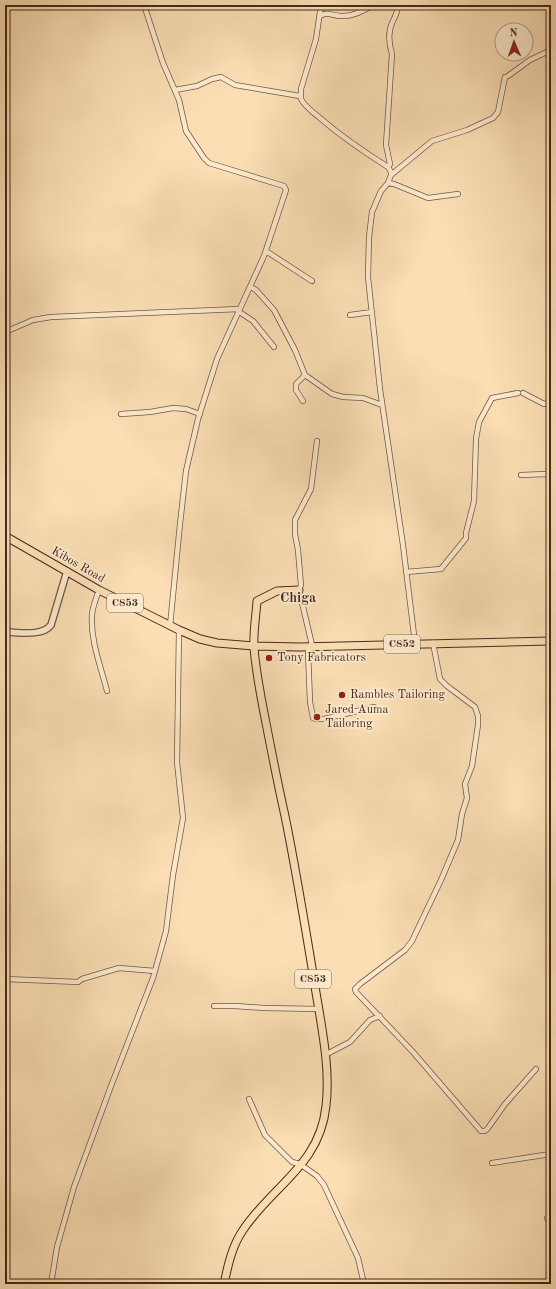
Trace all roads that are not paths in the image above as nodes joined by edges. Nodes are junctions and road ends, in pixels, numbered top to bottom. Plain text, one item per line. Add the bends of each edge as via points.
1 (144, 5) edge
2 (321, 5) edge
3 (374, 5) edge
4 (398, 5) edge
5 (320, 16) junction
6 (551, 50) edge
7 (175, 90) junction
8 (300, 96) junction
9 (388, 167) junction
10 (392, 175) junction
11 (388, 183) junction
12 (458, 194) dead end
13 (266, 251) junction
14 (312, 281) dead end
15 (251, 287) junction
16 (239, 310) junction
17 (372, 312) junction
18 (350, 315) dead end
19 (5, 332) edge
20 (274, 347) dead end
21 (305, 375) junction
22 (303, 400) dead end
23 (551, 403) edge
24 (382, 405) junction
25 (121, 414) dead end
26 (200, 414) junction
27 (316, 441) dead end
28 (521, 475) dead end
29 (551, 478) edge
30 (5, 536) edge
31 (67, 571) junction
32 (406, 572) junction
33 (99, 590) junction
34 (299, 590) junction
35 (170, 626) junction
36 (179, 630) junction
37 (5, 632) edge
38 (551, 641) edge
39 (415, 643) junction
40 (433, 643) junction
41 (254, 646) junction
42 (311, 646) junction
43 (107, 691) dead end
44 (374, 707) dead end
45 (155, 971) junction
46 (5, 979) edge
47 (214, 1006) dead end
48 (318, 1009) junction
49 (380, 1016) junction
50 (325, 1055) junction
51 (536, 1069) dead end
52 (249, 1099) dead end
53 (551, 1154) edge
54 (492, 1163) dead end
55 (300, 1166) junction
56 (547, 1218) dead end
57 (551, 1224) edge
58 (51, 1284) edge
59 (224, 1284) edge
60 (364, 1284) edge

1 - 7 street via 163,63
2 - 5 street
3 - 5 street via 350,16 326,13
4 - 9 street via 391,25 390,40 392,54 386,145 390,164
5 - 8 street
6 - 10 street via 530,60 506,77 498,112 493,118 467,130 432,141
7 - 8 street via 197,86 219,77 235,85
7 - 13 street via 186,131 206,161 285,187
8 - 9 street via 303,103 328,125
9 - 10 street
10 - 11 street
11 - 12 street via 428,198
11 - 17 street via 381,191 372,212 368,277
13 - 14 street
13 - 15 street
15 - 16 street
15 - 21 street via 274,310
16 - 19 street via 51,317 33,320
16 - 20 street via 253,321
16 - 26 street via 217,359
17 - 18 street
17 - 24 street
21 - 22 street via 296,384 296,390
21 - 24 street via 332,394 363,398
23 - 32 street via 544,404 520,393 492,398 480,422 476,439 474,501 466,538 441,569
24 - 32 street
25 - 26 street via 173,408
26 - 35 street via 186,471
27 - 34 street via 311,489 295,520
28 - 29 street via 546,474
30 - 31 main road, Kibos Road / C853
31 - 33 main road, Kibos Road / C853
31 - 37 street via 48,630
32 - 39 street
33 - 35 main road, Kibos Road / C853
33 - 43 street via 93,608 92,625
34 - 41 main road via 277,591 256,601
34 - 42 street
35 - 36 main road, Kibos Road / C853
36 - 41 main road, Kibos Road / C853 via 217,643
36 - 45 street via 177,762 183,823 178,839 166,931
38 - 40 main road, C852
39 - 40 main road, C852
39 - 42 main road, C852
40 - 49 street via 440,679 477,712 475,753 465,784 467,798 458,840 412,941 405,950 355,989 356,994
41 - 42 main road, C852
41 - 48 main road, C853 via 262,704 295,869
42 - 44 street via 308,651 313,718 324,719
45 - 46 street via 119,968 78,982
45 - 58 street via 74,1187 57,1248
47 - 48 street
48 - 50 main road, C853
49 - 50 street via 370,1020 350,1042
49 - 51 street via 431,1071 481,1131 488,1128
50 - 55 main road, C853 via 328,1087 323,1125 312,1149
52 - 55 street via 265,1135 292,1162
53 - 54 street
55 - 59 main road, C853 via 244,1229 232,1250
55 - 60 street via 317,1176 324,1185 358,1258
56 - 57 street

